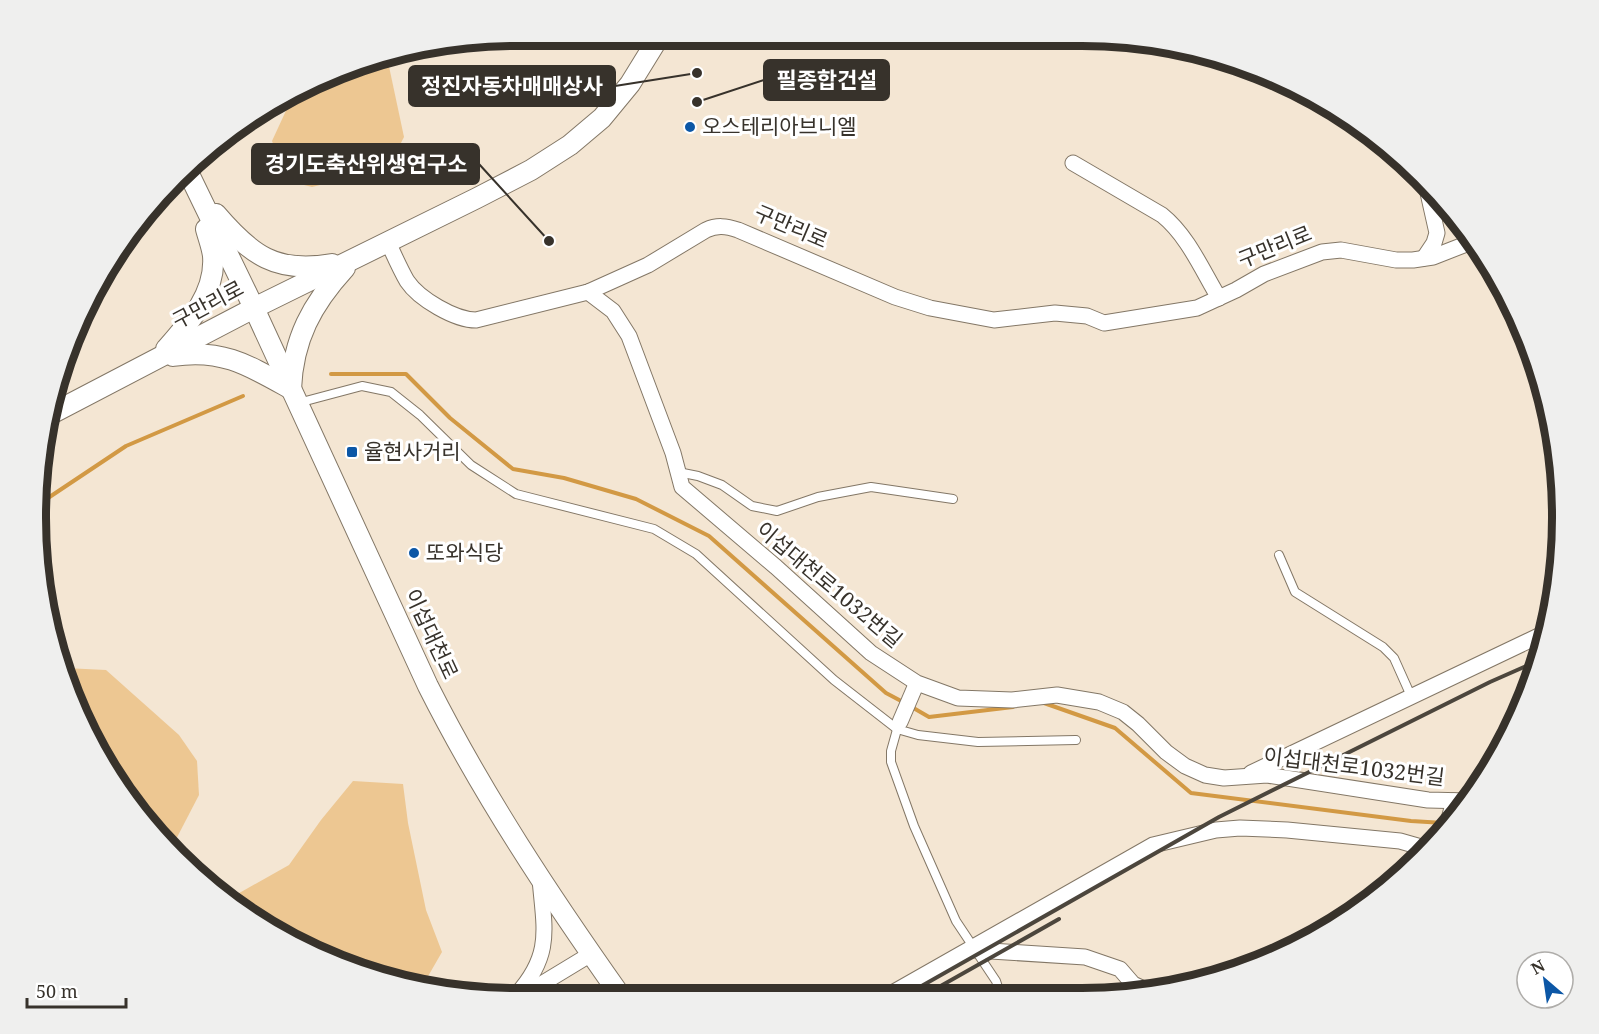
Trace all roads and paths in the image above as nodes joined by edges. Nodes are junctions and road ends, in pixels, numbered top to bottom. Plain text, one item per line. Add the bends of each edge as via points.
1 (653, 46) edge
2 (1073, 163) dead end
3 (193, 182) edge
4 (1430, 200) edge
5 (1437, 233) junction
6 (388, 242) junction
7 (1463, 243) edge
8 (1465, 244) edge
9 (1424, 258) junction
10 (351, 260) junction
11 (588, 292) junction
12 (1219, 298) junction
13 (254, 308) junction
14 (159, 358) junction
15 (294, 396) junction
16 (60, 410) edge
17 (678, 472) junction
18 (953, 500) dead end
19 (1279, 555) dead end
20 (1536, 638) edge
21 (915, 687) dead end
22 (1411, 696) junction
23 (899, 725) junction
24 (1076, 740) dead end
25 (1244, 777) junction
26 (1457, 801) edge
27 (1418, 846) edge
28 (540, 879) junction
29 (974, 948) junction
30 (591, 954) junction
31 (1133, 984) edge
32 (523, 988) edge
33 (535, 988) edge
34 (616, 988) edge
35 (901, 988) edge
36 (998, 988) edge

1 - 6 street, 구만리로 via 630,84 602,118 570,145 531,170
2 - 12 street via 1173,224
3 - 10 street via 239,241 264,258 284,265 312,267
3 - 13 street, 이섭대천로
3 - 14 street via 213,257 211,280 189,324
4 - 5 street
5 - 7 street, 구만리로 via 1451,242
5 - 9 street
6 - 10 street, 구만리로
6 - 11 street, 구만리로 via 414,289 465,320
8 - 9 street, 구만리로
9 - 12 street, 구만리로 via 1396,260 1333,250 1264,274
10 - 13 street, 구만리로
10 - 15 street via 325,290 298,342 292,366
11 - 12 street, 구만리로 via 648,266 706,230 721,226 895,297 982,319 1055,313 1087,316 1104,323 1197,308
11 - 17 street, 이섭대천로1032번길 via 613,311 630,336
13 - 14 street, 구만리로
13 - 15 street, 이섭대천로
14 - 15 street via 195,352 218,355 250,367
14 - 16 street, 구만리로
15 - 23 lane via 362,386 391,392 471,465 516,494 654,529 696,554 834,680
15 - 28 street, 이섭대천로 via 448,725
17 - 18 lane, 이섭대천로1032번길 via 722,485 752,506 777,511 818,496 871,488
17 - 25 street, 이섭대천로1032번길 via 686,492 872,653 917,683 958,698 1012,700 1058,695 1099,702 1123,712 1185,766 1205,775
19 - 22 lane via 1295,592 1389,652
20 - 22 street
21 - 23 street
22 - 25 street
23 - 24 lane via 918,735 978,742
23 - 29 lane via 891,751 894,773 956,921
25 - 26 street, 이섭대천로1032번길 via 1267,775 1428,800
27 - 29 street via 1287,830 1240,828 1188,836 1153,845
28 - 30 street, 이섭대천로
28 - 32 street via 543,948 532,978
29 - 31 street via 1084,957 1120,969
29 - 35 street
29 - 36 lane
30 - 33 street
30 - 34 street, 이섭대천로

